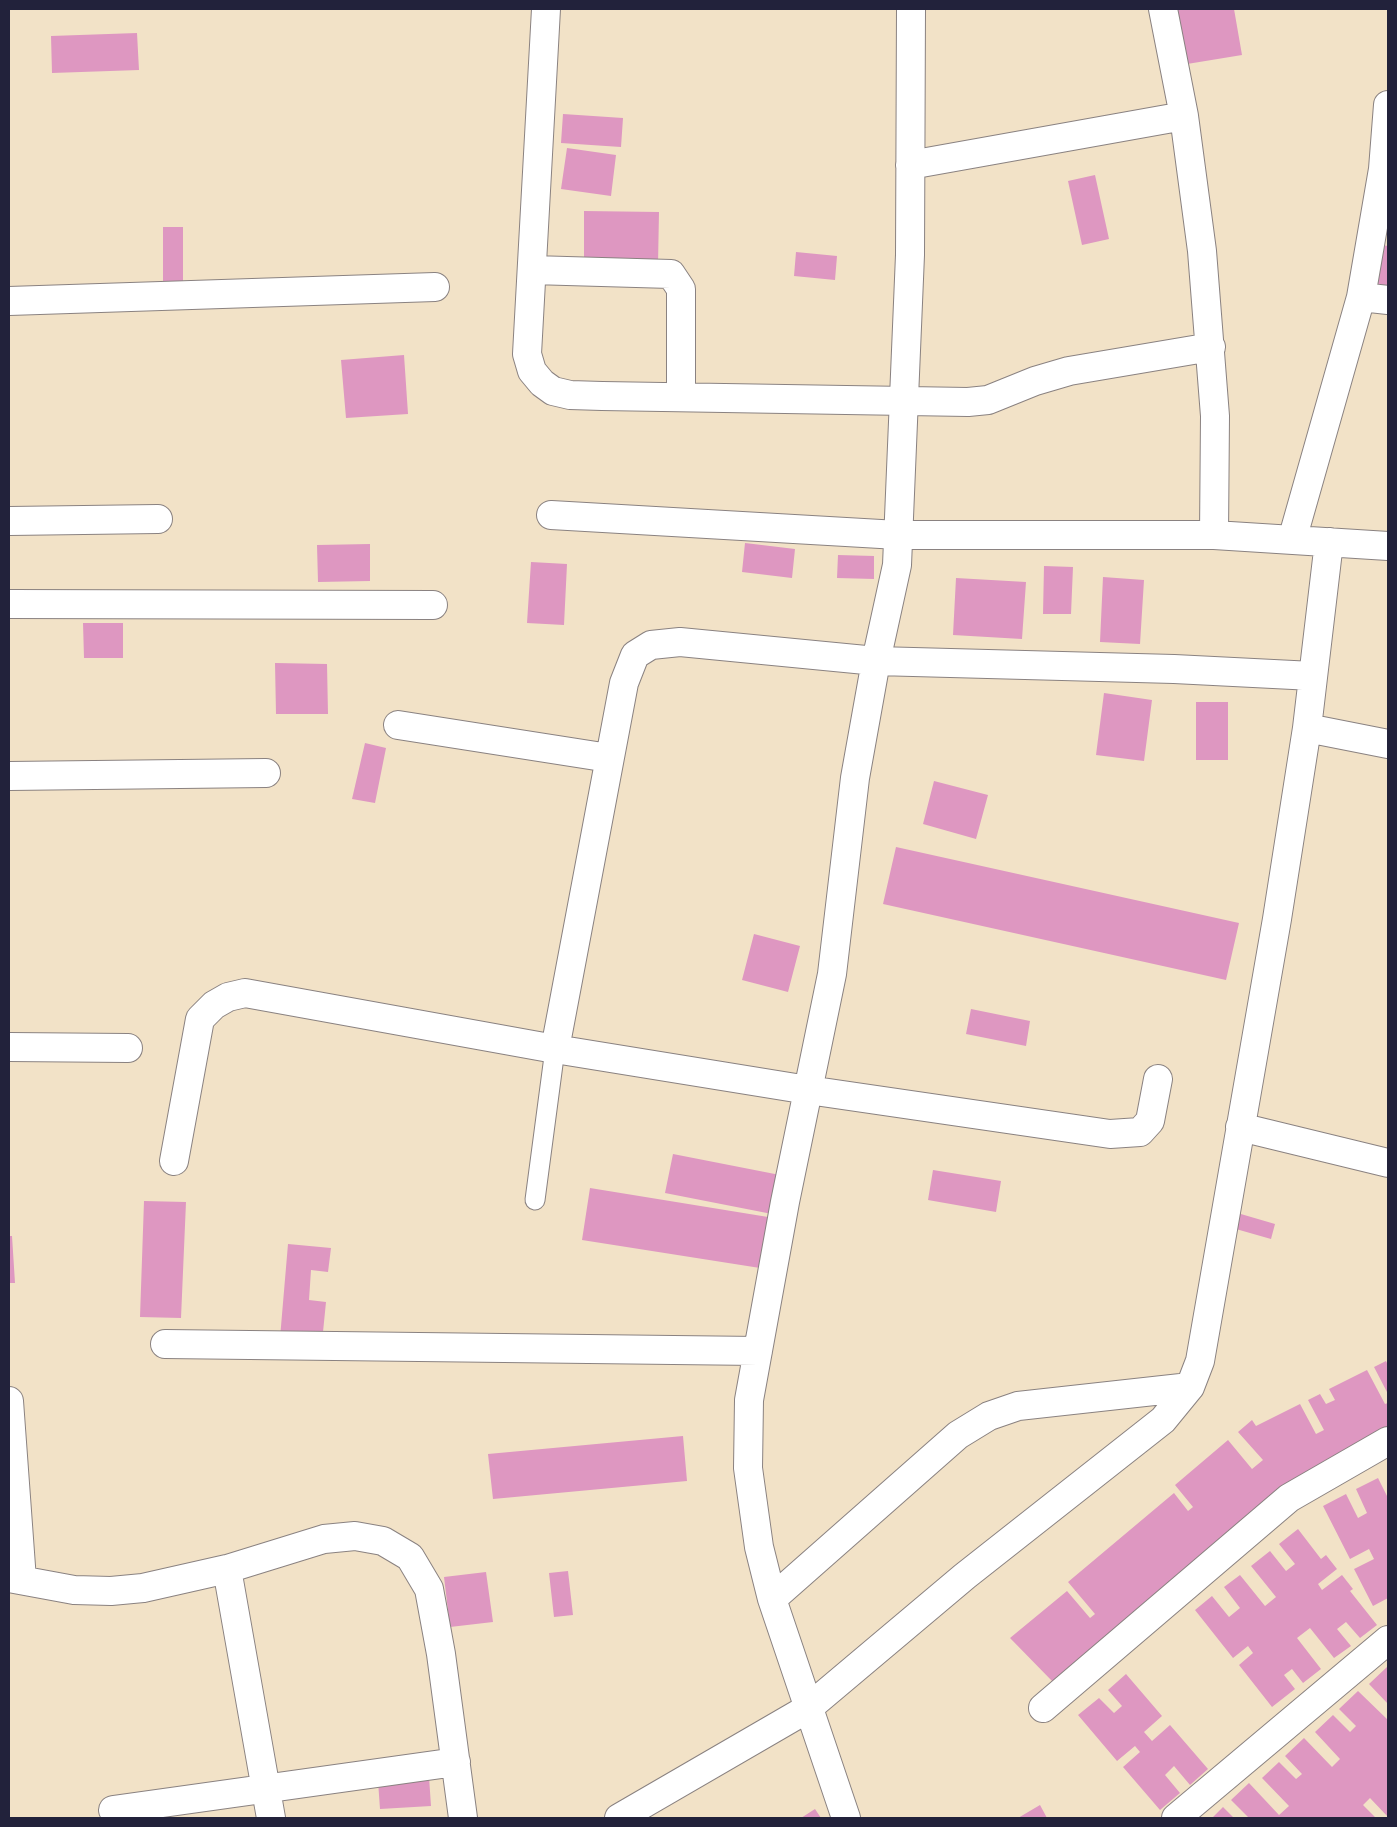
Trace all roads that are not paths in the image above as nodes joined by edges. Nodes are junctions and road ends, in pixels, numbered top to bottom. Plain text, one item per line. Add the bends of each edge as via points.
1 (546, 9) edge
2 (911, 9) edge
3 (1163, 9) edge
4 (1388, 105) edge
5 (1184, 116) junction
6 (910, 165) junction
7 (1385, 169) edge
8 (532, 270) junction
9 (435, 287) dead end
10 (1361, 296) junction
11 (1388, 300) edge
12 (9, 301) edge
13 (1211, 347) junction
14 (681, 398) junction
15 (903, 403) junction
16 (551, 515) dead end
17 (158, 519) dead end
18 (9, 521) edge
19 (1214, 535) junction
20 (898, 536) junction
21 (1292, 540) junction
22 (1330, 542) junction
23 (1388, 546) edge
24 (9, 604) edge
25 (433, 605) dead end
26 (876, 662) junction
27 (1313, 676) junction
28 (398, 724) dead end
29 (1307, 728) junction
30 (1388, 744) edge
31 (609, 758) junction
32 (266, 773) dead end
33 (9, 776) edge
34 (9, 1047) edge
35 (128, 1048) dead end
36 (555, 1049) junction
37 (1158, 1079) dead end
38 (808, 1090) junction
39 (1240, 1127) junction
40 (174, 1160) dead end
41 (1388, 1163) edge
42 (535, 1200) dead end
43 (165, 1344) dead end
44 (758, 1351) junction
45 (1190, 1387) junction
46 (9, 1401) edge
47 (1388, 1441) edge
48 (227, 1569) junction
49 (15, 1579) edge
50 (772, 1599) junction
51 (1388, 1640) edge
52 (807, 1708) junction
53 (1043, 1708) dead end
54 (456, 1762) junction
55 (266, 1790) junction
56 (113, 1810) dead end
57 (271, 1818) edge
58 (463, 1818) edge
59 (619, 1818) edge
60 (846, 1818) edge
61 (1176, 1818) edge

1 - 8 street
2 - 6 street
3 - 5 street
4 - 7 street
5 - 6 street
5 - 13 street
6 - 15 street via 910,255
7 - 10 street
8 - 14 street via 527,354 532,371 542,383 554,391 570,395
8 - 14 street via 671,274 681,289
9 - 12 street
10 - 11 street
10 - 21 street
13 - 15 street via 1069,371 988,400
13 - 19 street via 1215,416
14 - 15 street
15 - 20 street
16 - 20 street
17 - 18 street
19 - 20 street
19 - 21 street
20 - 26 street via 897,565
21 - 22 street
22 - 23 street
22 - 27 street
24 - 25 street
26 - 27 street via 1174,669
26 - 31 street via 680,642 651,645 635,655 624,683
26 - 38 street via 855,778 832,974
27 - 29 street
28 - 31 street
29 - 30 street
29 - 39 street
31 - 36 street
32 - 33 street
34 - 35 street
36 - 38 street
36 - 40 street via 245,993 228,997 200,1019
36 - 42 lane
37 - 38 street via 1150,1121 1140,1132 1127,1134
38 - 44 street
39 - 41 street
39 - 45 street via 1200,1361
43 - 44 street
44 - 50 street via 749,1400 748,1468 759,1547
45 - 50 street via 1018,1406 989,1416 958,1435
45 - 52 street via 1163,1420 965,1576
46 - 49 street
47 - 53 street via 1289,1498
48 - 49 street via 143,1588 111,1591 74,1590
48 - 54 street via 324,1539 356,1536 383,1540 410,1557 429,1589
48 - 55 street
50 - 52 street
51 - 61 street
52 - 59 street
52 - 60 street
54 - 55 street
54 - 58 street
55 - 56 street
55 - 57 street

